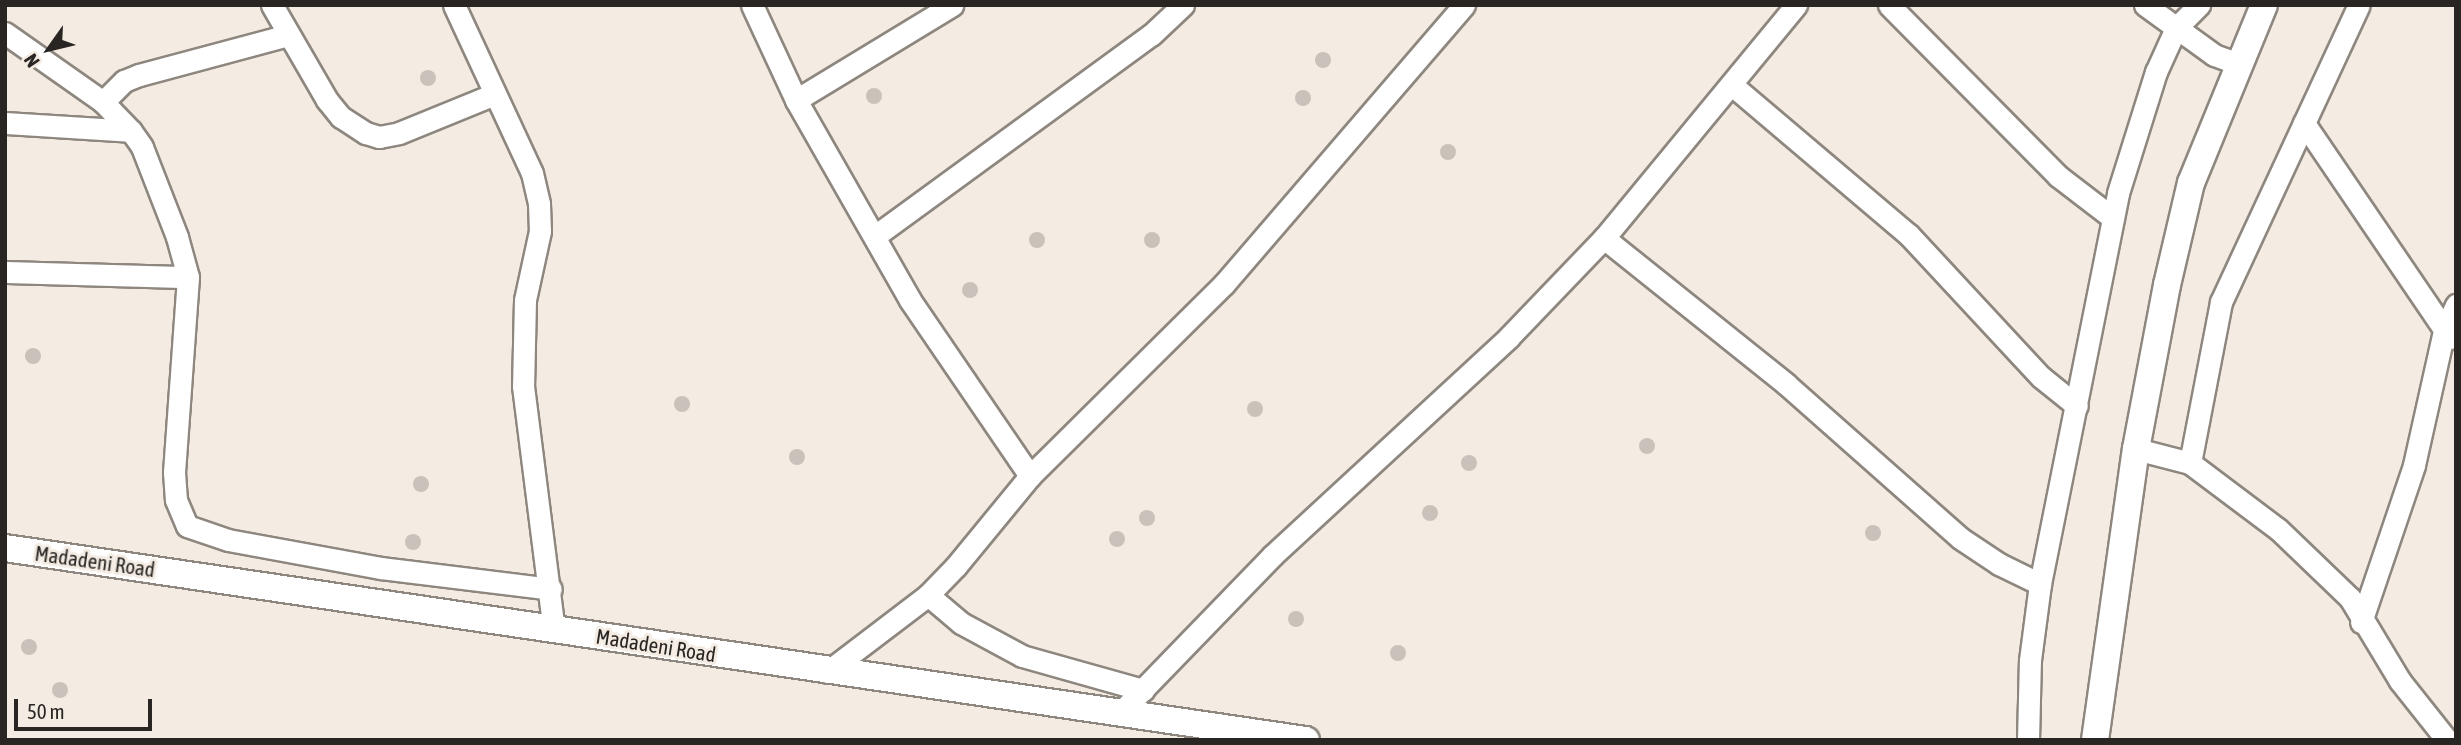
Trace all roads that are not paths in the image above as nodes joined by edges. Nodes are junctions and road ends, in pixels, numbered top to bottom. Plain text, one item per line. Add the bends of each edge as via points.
1 (272, 5) edge
2 (454, 5) edge
3 (752, 5) edge
4 (952, 5) edge
5 (1183, 5) edge
6 (1464, 5) edge
7 (1796, 5) edge
8 (1889, 5) edge
9 (2145, 5) edge
10 (2199, 5) edge
11 (2264, 5) edge
12 (2359, 5) edge
13 (2176, 28) junction
14 (5, 33) edge
15 (288, 35) junction
16 (2239, 64) junction
17 (1732, 85) junction
18 (492, 95) junction
19 (796, 100) junction
20 (103, 102) junction
21 (5, 122) edge
22 (2304, 122) junction
23 (131, 131) junction
24 (2113, 218) junction
25 (875, 236) junction
26 (1604, 239) junction
27 (5, 272) edge
28 (188, 277) junction
29 (2456, 305) edge
30 (2450, 338) edge
31 (2077, 406) junction
32 (2136, 449) junction
33 (2190, 463) junction
34 (1030, 476) junction
35 (5, 548) edge
36 (2040, 583) junction
37 (551, 589) junction
38 (928, 595) junction
39 (2361, 622) junction
40 (554, 630) junction
41 (827, 672) junction
42 (1143, 690) junction
43 (1119, 714) junction
44 (1147, 729) edge
45 (1306, 740) edge
46 (2028, 740) edge
47 (2095, 740) edge
48 (2447, 740) edge

1 - 15 street
2 - 18 street
3 - 19 street
4 - 19 street
5 - 25 street via 1151,35
6 - 34 street via 1224,284
7 - 17 street
8 - 24 street via 2057,176
9 - 13 street
10 - 13 street
11 - 16 street
12 - 22 street
13 - 16 street via 2214,55
13 - 24 street via 2138,120
14 - 20 street
15 - 18 street via 341,117 379,137
15 - 20 street via 139,75
16 - 32 street via 2192,183
17 - 26 street
17 - 31 street via 1908,234 2041,377
18 - 37 street via 532,173 539,204 540,231 525,300 523,386
19 - 25 street
20 - 23 street
21 - 23 street
22 - 30 street
22 - 33 street via 2221,302
23 - 28 street via 151,167
24 - 31 street
25 - 34 street via 918,311
26 - 36 street via 1786,384 1960,538 1999,564
26 - 42 street via 1500,345 1273,555
27 - 28 street
28 - 37 street via 174,472 176,500 187,526 228,540 381,568
29 - 30 street
30 - 39 street via 2414,465
31 - 36 street
32 - 33 street
32 - 47 street
33 - 39 street via 2278,529 2350,598
34 - 38 street
35 - 40 street, Madadeni Road
36 - 46 street via 2030,660
37 - 40 street
38 - 41 street
38 - 42 street via 961,623 1022,656
39 - 48 street via 2399,681
40 - 41 street, Madadeni Road
41 - 43 street, Madadeni Road
42 - 43 street
43 - 44 street, Madadeni Road
44 - 45 street, Madadeni Road

